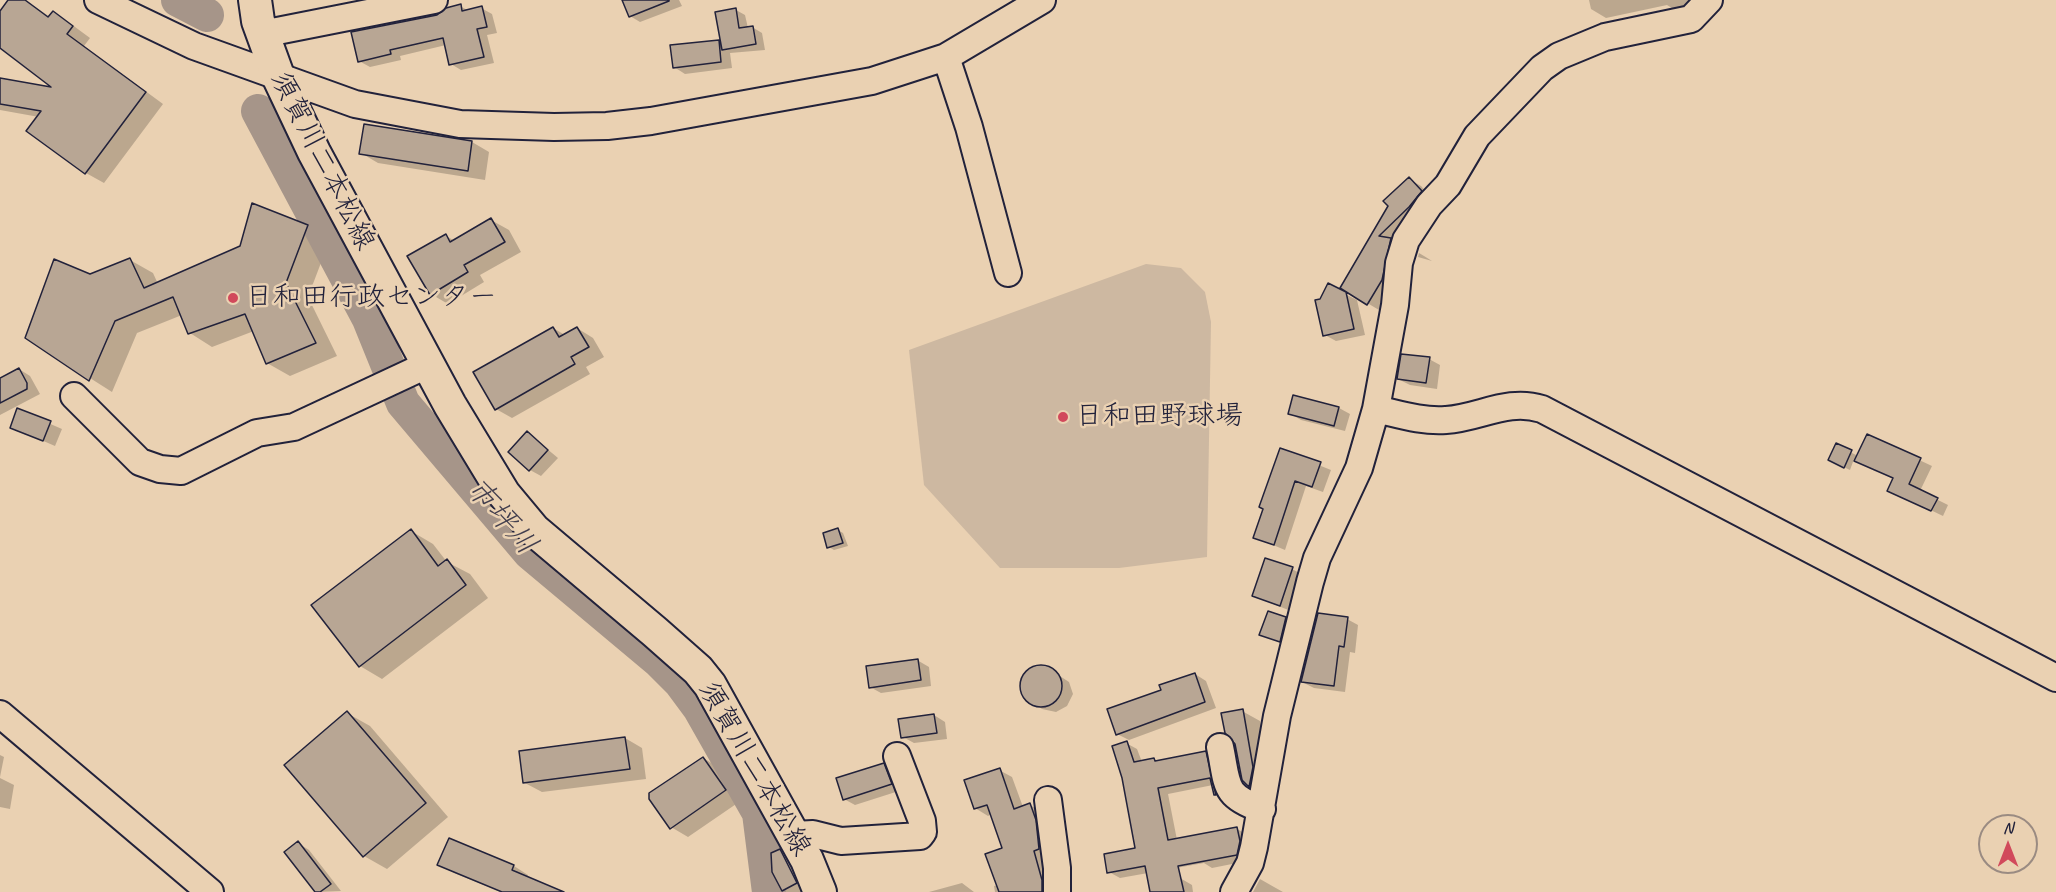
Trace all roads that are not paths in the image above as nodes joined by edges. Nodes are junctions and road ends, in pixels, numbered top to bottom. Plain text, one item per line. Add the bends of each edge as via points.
1 (98, 0) edge
2 (255, 0) edge
3 (434, 0) edge
4 (1042, 0) edge
5 (1709, 0) edge
6 (262, 34) junction
7 (946, 57) junction
8 (278, 76) junction
9 (1008, 273) dead end
10 (429, 364) junction
11 (74, 396) dead end
12 (1376, 409) junction
13 (2056, 678) edge
14 (0, 714) edge
15 (1221, 747) dead end
16 (897, 756) dead end
17 (1048, 800) dead end
18 (1262, 809) junction
19 (794, 836) junction
20 (210, 892) edge
21 (819, 892) edge
22 (1057, 892) edge
23 (1234, 892) edge

1 - 8 street via 194,46
2 - 6 main road, 須賀川二本松線
3 - 6 street
4 - 7 street
5 - 12 street via 1690,19 1605,37 1559,56 1532,78 1478,136 1448,185 1406,240
6 - 8 main road, 須賀川二本松線
7 - 8 street via 872,81 728,109 607,126 509,126 417,117 356,104
7 - 9 street
8 - 10 main road, 須賀川二本松線 via 314,152
10 - 11 street via 294,427 257,433 181,471 140,462
10 - 19 main road, 須賀川二本松線 via 504,494 534,530 656,632 710,685
12 - 13 street via 1440,420 1510,405 1542,409
12 - 18 street via 1359,468 1317,558 1277,716
14 - 20 street
15 - 18 street via 1230,791 1241,802
16 - 19 street via 921,821 920,836 841,841 813,834
17 - 22 street
18 - 23 street via 1250,863
19 - 21 main road, 須賀川二本松線

